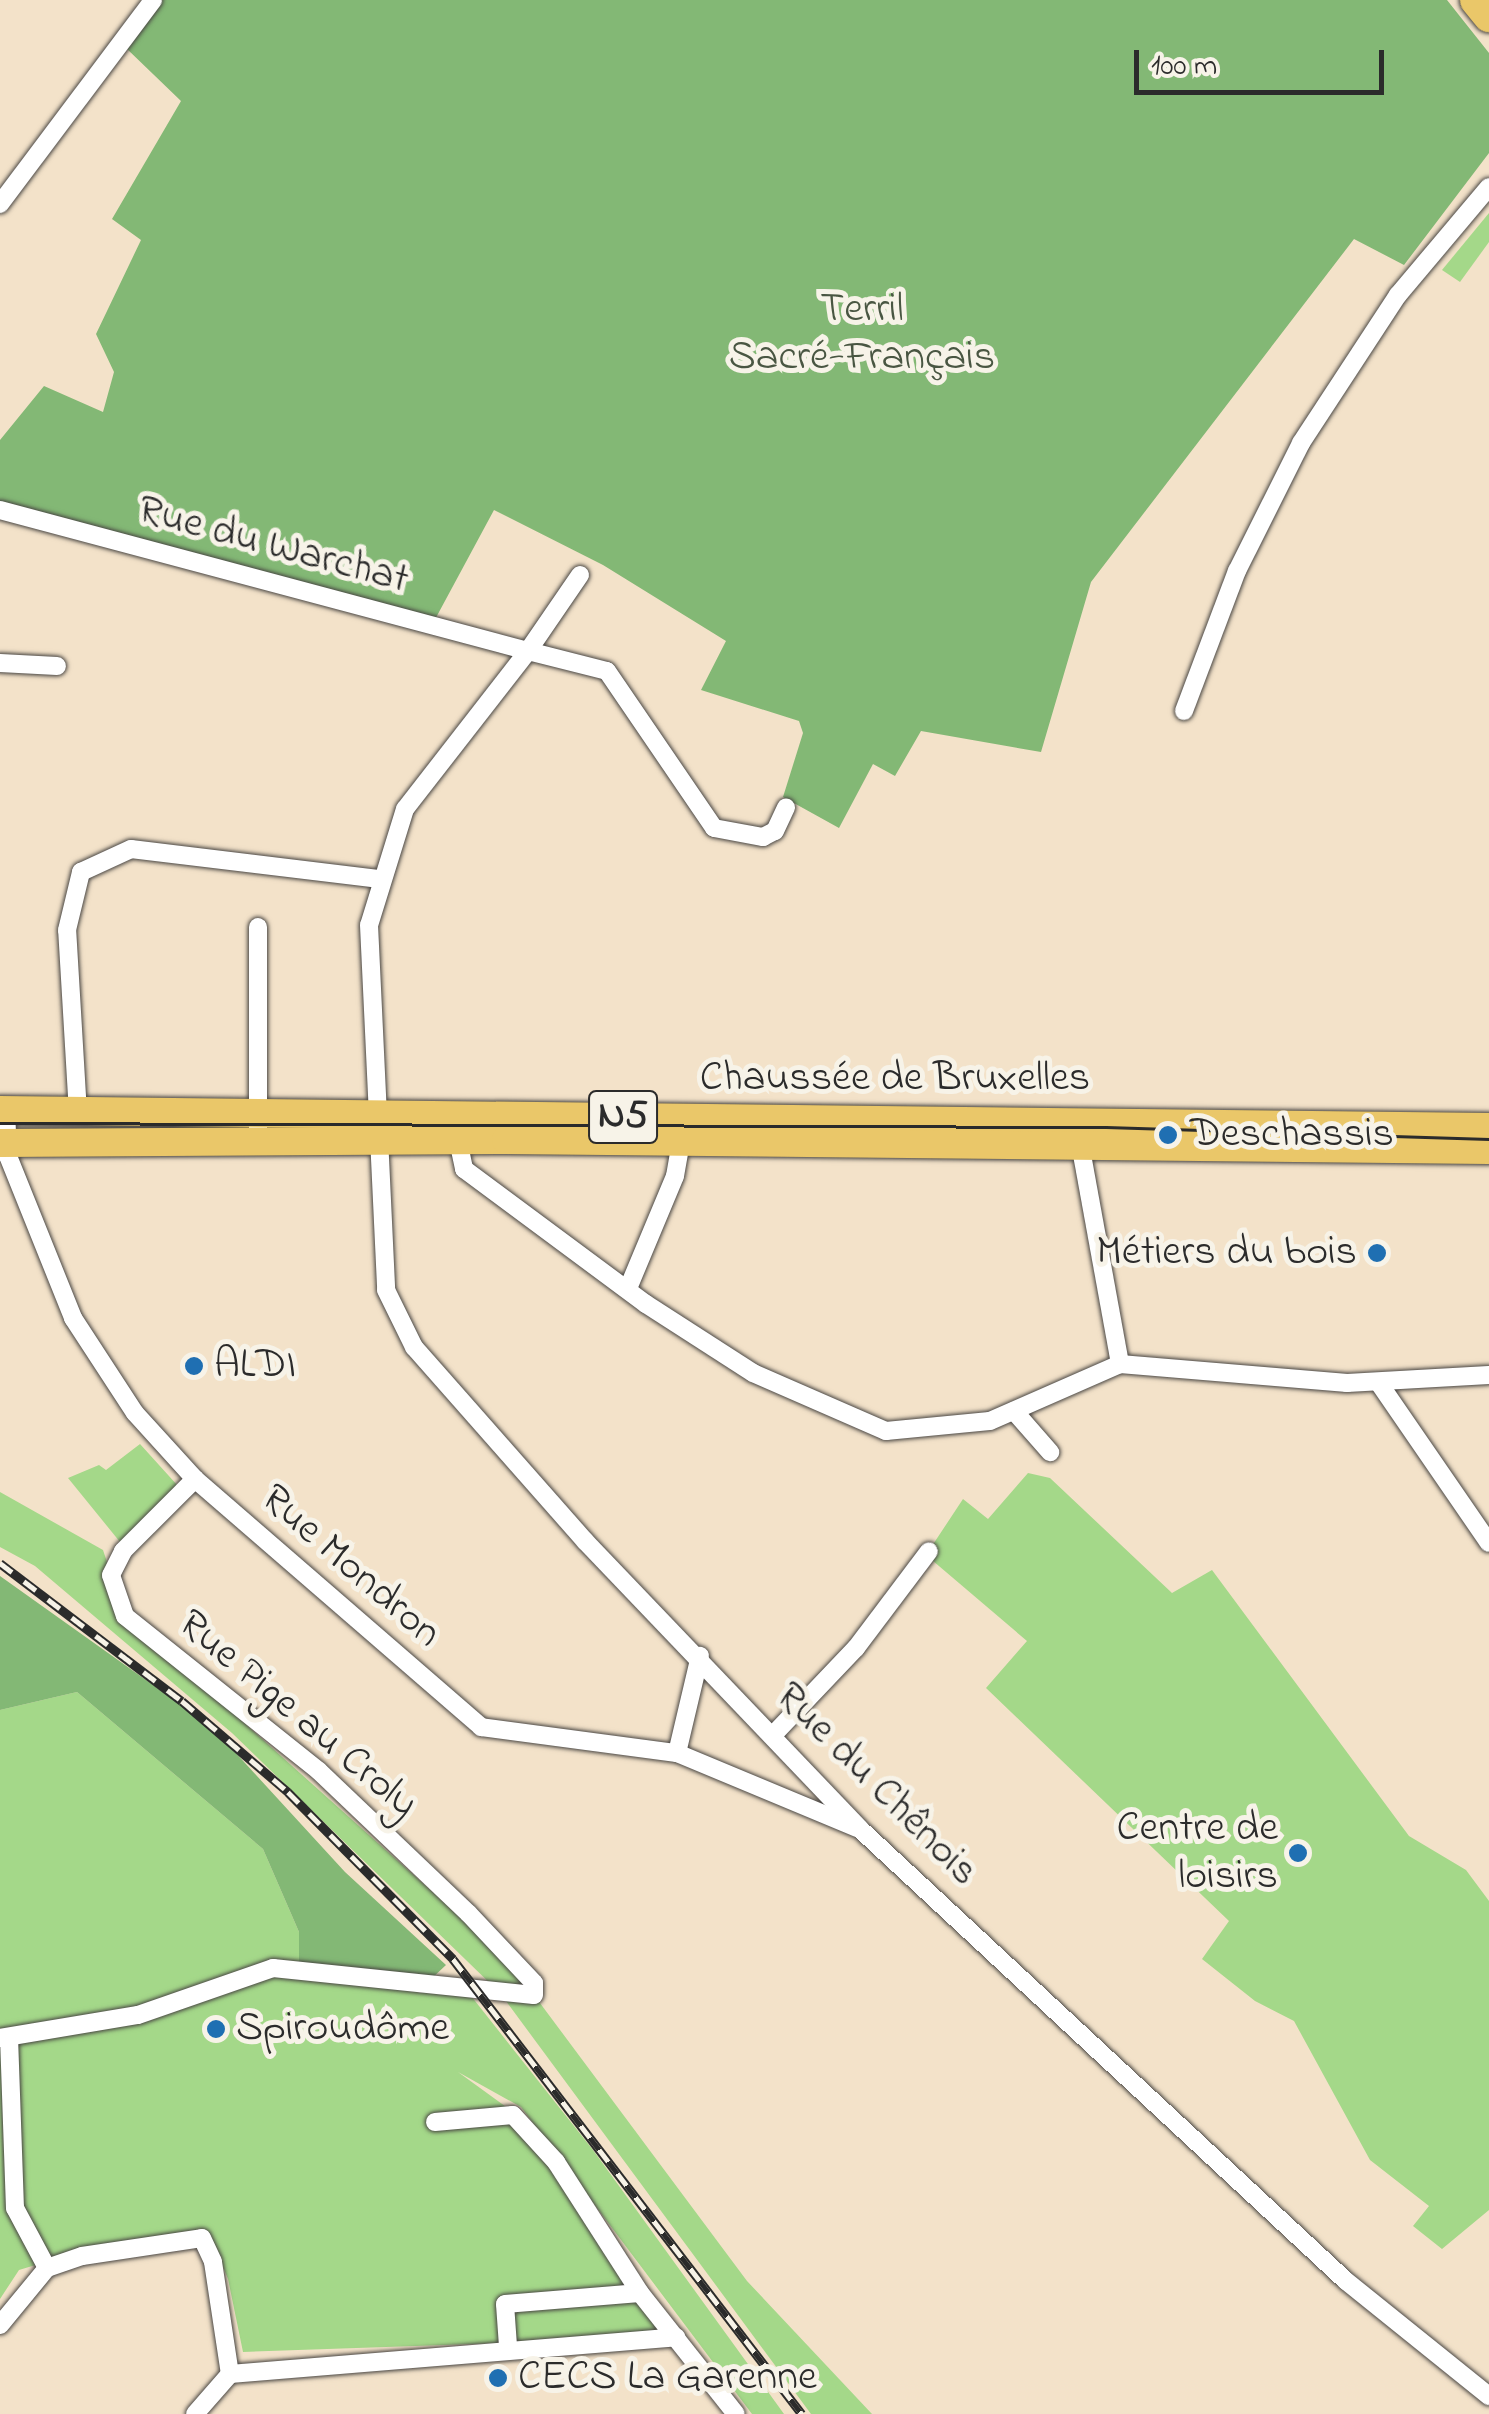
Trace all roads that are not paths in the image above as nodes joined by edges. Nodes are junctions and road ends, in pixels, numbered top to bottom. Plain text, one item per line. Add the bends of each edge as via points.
1 (152, 0) edge
2 (1476, 0) edge
3 (1489, 16) edge
4 (8, 179) edge
5 (1489, 187) edge
6 (0, 204) edge
7 (0, 510) edge
8 (580, 575) dead end
9 (528, 651) junction
10 (0, 662) edge
11 (58, 666) dead end
12 (1184, 711) dead end
13 (786, 807) dead end
14 (380, 879) junction
15 (258, 927) dead end
16 (3, 1110) edge
17 (78, 1113) junction
18 (1076, 1118) junction
19 (1489, 1127) edge
20 (377, 1128) junction
21 (456, 1128) junction
22 (258, 1129) junction
23 (681, 1142) junction
24 (2, 1143) edge
25 (1080, 1148) junction
26 (1489, 1150) edge
27 (628, 1286) junction
28 (1120, 1364) junction
29 (1489, 1375) edge
30 (1380, 1383) junction
31 (1014, 1411) junction
32 (1050, 1452) dead end
33 (195, 1479) junction
34 (1489, 1542) edge
35 (929, 1550) dead end
36 (700, 1656) junction
37 (774, 1734) junction
38 (676, 1752) junction
39 (860, 1829) junction
40 (5, 2038) edge
41 (434, 2122) dead end
42 (47, 2268) junction
43 (640, 2293) junction
44 (0, 2325) edge
45 (676, 2337) junction
46 (508, 2346) junction
47 (230, 2374) junction
48 (1489, 2396) edge
49 (195, 2414) edge
50 (736, 2414) edge

1 - 4 street
2 - 3 highway
4 - 6 street
5 - 12 street via 1398,295 1300,444 1237,571
7 - 9 street, Rue du Warchat
8 - 9 street
9 - 13 street, Rue du Warchat via 607,671 714,828 763,837 775,831
9 - 14 street via 405,809
10 - 11 street
14 - 17 street via 131,850 80,872 69,900
14 - 20 street via 369,925
15 - 22 street
16 - 17 main road, Chaussée de Bruxelles / N5
16 - 24 street, Rue Mondron
17 - 22 main road, Chaussée de Bruxelles / N5
18 - 19 main road, Chaussée de Bruxelles / N5
18 - 21 main road, Chaussée de Bruxelles / N5
18 - 25 street
20 - 21 main road, Chaussée de Bruxelles / N5
20 - 22 main road, Chaussée de Bruxelles / N5
20 - 36 street, Rue du Chênois via 386,1290 414,1347 585,1541
21 - 23 main road, Chaussée de Bruxelles / N5
21 - 27 street via 464,1169
22 - 24 main road, Chaussée de Bruxelles / N5
23 - 25 main road, Chaussée de Bruxelles / N5
23 - 27 street via 675,1176
24 - 33 street, Rue Mondron via 72,1318 135,1413
25 - 26 main road, Chaussée de Bruxelles / N5
25 - 28 street
27 - 31 street via 753,1373 886,1431 964,1427
28 - 30 street
28 - 31 street
29 - 30 street
30 - 34 street
31 - 32 street
33 - 38 street, Rue Mondron via 482,1726
33 - 40 street, Rue Pige au Croly via 124,1551 111,1575 126,1616 320,1772 468,1912 534,1983 534,1995 274,1968 138,2015
35 - 37 street via 856,1648
36 - 37 street, Rue du Chênois
36 - 38 street
37 - 39 street, Rue du Chênois
38 - 39 street, Rue Mondron
39 - 48 street, Rue du Chênois via 1346,2281
40 - 42 street via 15,2208
41 - 43 street via 513,2115 556,2162
42 - 44 street
42 - 47 street via 82,2256 202,2238 213,2262
43 - 45 street
43 - 46 street via 505,2304
45 - 46 street
45 - 50 street
46 - 47 street
47 - 49 street

